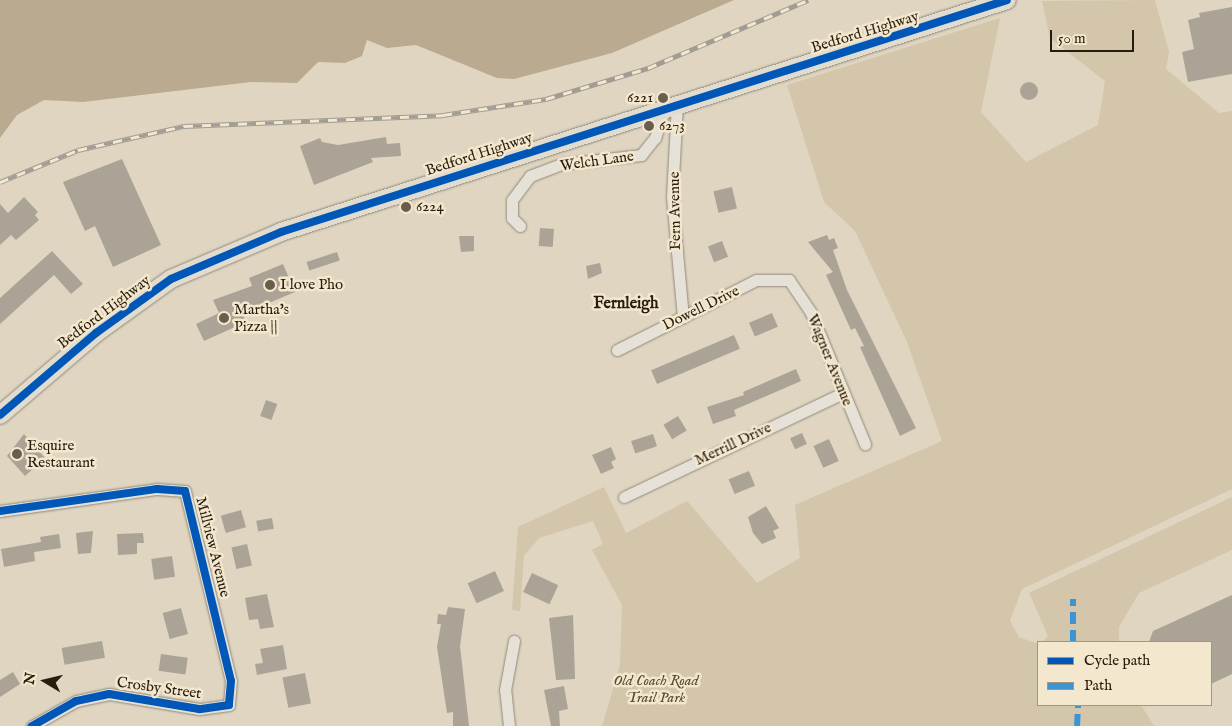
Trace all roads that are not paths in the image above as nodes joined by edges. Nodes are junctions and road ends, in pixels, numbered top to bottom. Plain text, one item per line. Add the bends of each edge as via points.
1 (1007, 0) edge
2 (671, 106) junction
3 (520, 226) dead end
4 (789, 280) joint
5 (684, 316) junction
6 (616, 350) dead end
7 (843, 393) junction
8 (0, 415) edge
9 (865, 444) dead end
10 (624, 497) dead end
11 (0, 510) edge
12 (514, 641) dead end
13 (229, 705) joint
14 (32, 726) edge
15 (509, 726) edge

1 - 2 main road, Bedford Highway
2 - 3 street, Welch Lane via 655,138 641,155 562,164 530,176 512,200 512,218
2 - 5 street, Fern Avenue via 672,197
2 - 8 main road, Bedford Highway via 281,232 171,279 96,332
4 - 5 street, Dowell Drive via 756,280
4 - 7 street, Wagner Avenue via 811,313
5 - 6 street, Dowell Drive
7 - 9 street, Wagner Avenue
7 - 10 street, Merrill Drive
11 - 13 street, Millview Avenue via 157,489 185,491 231,681
12 - 15 street via 505,690
13 - 14 street, Crosby Street via 199,709 109,694 76,700

